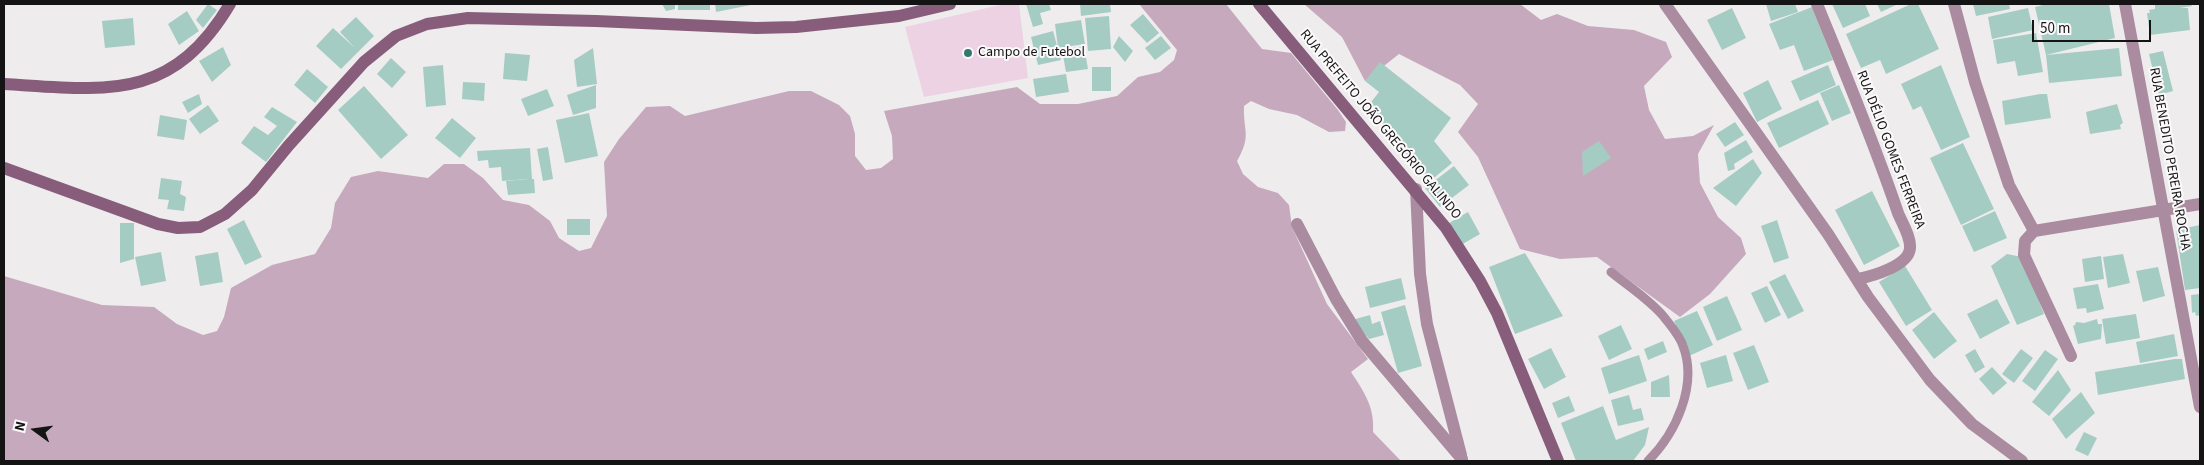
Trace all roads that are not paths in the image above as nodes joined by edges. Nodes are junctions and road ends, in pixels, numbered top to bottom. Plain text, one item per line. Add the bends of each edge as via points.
1 (230, 4) edge
2 (950, 4) edge
3 (1259, 4) edge
4 (1665, 4) edge
5 (1817, 4) edge
6 (1954, 4) edge
7 (2125, 4) edge
8 (4, 84) edge
9 (4, 168) edge
10 (1416, 190) junction
11 (2200, 204) edge
12 (2162, 210) junction
13 (1297, 224) dead end
14 (2034, 231) junction
15 (1611, 272) dead end
16 (1858, 280) junction
17 (2071, 356) dead end
18 (2200, 407) edge
19 (1462, 460) edge
20 (1558, 461) edge
21 (1648, 461) edge
22 (2022, 461) edge

1 - 8 main road via 202,45 177,66 147,80 118,88
2 - 9 main road via 899,16 796,27 468,18 427,24 396,36 364,62 252,190 225,214 200,228 158,224
3 - 10 main road, RUA PREFEITO JOÃO GREGÓRIO GALINDO
4 - 16 street
5 - 16 street, RUA DÉLIO GOMES FERREIRA via 1911,250 1906,259 1883,272
6 - 14 street via 1975,82 2009,185
7 - 12 street, RUA BENEDITO PEREIRA ROCHA
10 - 19 street via 1420,274 1427,324
10 - 20 main road, RUA PREFEITO JOÃO GREGÓRIO GALINDO via 1480,280 1497,313
11 - 12 street
12 - 14 street
12 - 18 street, RUA BENEDITO PEREIRA ROCHA
13 - 19 street via 1362,341
14 - 17 street via 2025,241 2024,255
15 - 21 lane via 1663,316 1683,345 1688,375 1682,410 1658,452
16 - 22 street via 1930,380 1972,424

